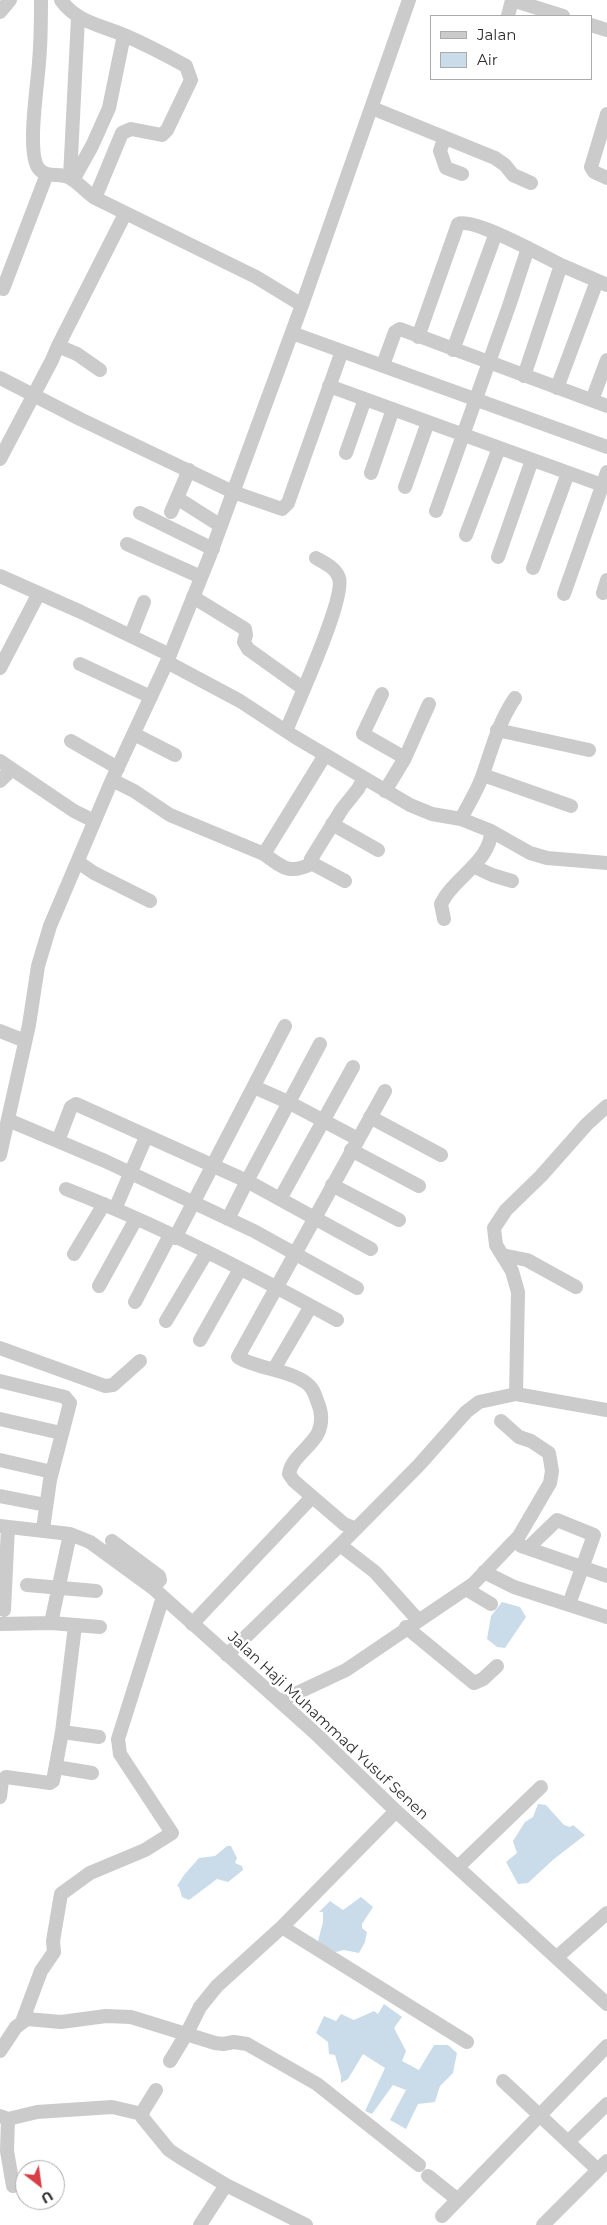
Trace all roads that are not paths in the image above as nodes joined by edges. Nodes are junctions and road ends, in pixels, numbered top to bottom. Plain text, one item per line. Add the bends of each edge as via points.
1 (10, 0) edge
2 (41, 0) edge
3 (61, 0) edge
4 (409, 0) edge
5 (512, 0) edge
6 (0, 12) edge
7 (508, 15) edge
8 (560, 15) edge
9 (78, 18) junction
10 (592, 25) edge
11 (607, 30) edge
12 (124, 35) junction
13 (372, 108) junction
14 (607, 114) edge
15 (444, 139) junction
16 (47, 174) junction
17 (462, 174) dead end
18 (607, 178) edge
19 (71, 179) junction
20 (530, 183) dead end
21 (95, 198) junction
22 (125, 214) junction
23 (496, 233) junction
24 (528, 248) junction
25 (561, 265) junction
26 (602, 283) edge
27 (3, 289) dead end
28 (302, 305) junction
29 (292, 333) junction
30 (418, 337) junction
31 (58, 346) junction
32 (453, 350) junction
33 (342, 351) junction
34 (607, 360) edge
35 (488, 363) junction
36 (383, 365) junction
37 (100, 370) dead end
38 (524, 376) junction
39 (0, 378) edge
40 (329, 386) junction
41 (557, 388) junction
42 (33, 395) junction
43 (365, 399) junction
44 (476, 399) junction
45 (592, 400) junction
46 (607, 406) edge
47 (393, 409) junction
48 (428, 422) junction
49 (462, 435) junction
50 (499, 448) junction
51 (607, 448) edge
52 (346, 453) dead end
53 (0, 459) edge
54 (532, 460) junction
55 (189, 470) junction
56 (371, 473) dead end
57 (568, 473) junction
58 (605, 479) edge
59 (405, 487) dead end
60 (233, 492) junction
61 (176, 498) junction
62 (436, 511) dead end
63 (170, 512) dead end
64 (140, 513) dead end
65 (221, 526) junction
66 (466, 535) dead end
67 (127, 544) dead end
68 (213, 549) junction
69 (498, 556) dead end
70 (316, 558) dead end
71 (533, 568) dead end
72 (0, 576) edge
73 (201, 577) junction
74 (39, 593) junction
75 (564, 594) dead end
76 (193, 598) junction
77 (144, 602) dead end
78 (131, 635) junction
79 (169, 659) junction
80 (80, 664) dead end
81 (0, 668) edge
82 (304, 689) junction
83 (382, 694) dead end
84 (151, 697) junction
85 (514, 698) dead end
86 (429, 704) dead end
87 (497, 730) junction
88 (286, 731) junction
89 (134, 734) junction
90 (71, 741) dead end
91 (589, 750) dead end
92 (175, 755) dead end
93 (325, 755) junction
94 (405, 758) junction
95 (0, 761) edge
96 (12, 769) junction
97 (115, 774) junction
98 (483, 775) junction
99 (364, 778) junction
100 (0, 781) edge
101 (385, 791) junction
102 (571, 806) dead end
103 (461, 818) junction
104 (94, 821) junction
105 (332, 824) junction
106 (491, 831) junction
107 (378, 850) dead end
108 (264, 854) junction
109 (78, 862) junction
110 (313, 863) junction
111 (607, 863) edge
112 (473, 866) junction
113 (345, 881) dead end
114 (512, 881) dead end
115 (150, 901) dead end
116 (444, 919) dead end
117 (285, 1026) dead end
118 (0, 1031) edge
119 (25, 1041) junction
120 (320, 1044) dead end
121 (353, 1067) dead end
122 (254, 1087) junction
123 (385, 1091) dead end
124 (288, 1102) junction
125 (607, 1106) edge
126 (6, 1111) edge
127 (370, 1117) junction
128 (323, 1120) junction
129 (146, 1137) junction
130 (58, 1141) junction
131 (355, 1145) junction
132 (441, 1154) dead end
133 (0, 1156) edge
134 (212, 1164) junction
135 (131, 1173) junction
136 (247, 1181) junction
137 (332, 1185) junction
138 (419, 1186) dead end
139 (66, 1189) dead end
140 (280, 1199) junction
141 (193, 1203) junction
142 (109, 1206) junction
143 (136, 1219) junction
144 (228, 1219) junction
145 (313, 1219) junction
146 (399, 1220) dead end
147 (173, 1236) junction
148 (371, 1249) dead end
149 (207, 1252) junction
150 (74, 1254) dead end
151 (294, 1254) junction
152 (502, 1255) junction
153 (240, 1269) junction
154 (99, 1286) dead end
155 (276, 1286) junction
156 (576, 1287) dead end
157 (357, 1288) dead end
158 (135, 1302) dead end
159 (311, 1306) junction
160 (337, 1320) dead end
161 (166, 1322) dead end
162 (200, 1340) dead end
163 (0, 1348) edge
164 (140, 1361) dead end
165 (274, 1369) junction
166 (0, 1381) edge
167 (516, 1394) junction
168 (607, 1410) edge
169 (0, 1420) edge
170 (501, 1421) dead end
171 (61, 1433) junction
172 (0, 1460) edge
173 (52, 1472) junction
174 (0, 1496) edge
175 (312, 1497) junction
176 (46, 1505) junction
177 (4, 1526) edge
178 (42, 1529) junction
179 (356, 1529) junction
180 (70, 1534) junction
181 (112, 1542) dead end
182 (513, 1543) junction
183 (340, 1545) junction
184 (528, 1548) junction
185 (583, 1567) junction
186 (484, 1572) junction
187 (607, 1576) edge
188 (27, 1585) dead end
189 (59, 1587) junction
190 (466, 1589) junction
191 (96, 1591) dead end
192 (158, 1593) junction
193 (491, 1604) dead end
194 (569, 1604) junction
195 (2, 1617) edge
196 (607, 1618) edge
197 (51, 1623) junction
198 (192, 1624) junction
199 (412, 1624) junction
200 (74, 1626) junction
201 (100, 1628) dead end
202 (227, 1655) junction
203 (497, 1666) dead end
204 (280, 1701) junction
205 (62, 1732) junction
206 (99, 1737) dead end
207 (56, 1767) junction
208 (92, 1774) dead end
209 (541, 1787) dead end
210 (0, 1797) edge
211 (396, 1811) junction
212 (458, 1867) junction
213 (607, 1913) edge
214 (282, 1927) junction
215 (557, 1957) junction
216 (607, 2004) edge
217 (22, 2022) junction
218 (188, 2033) junction
219 (467, 2042) dead end
220 (607, 2046) edge
221 (0, 2051) edge
222 (170, 2061) dead end
223 (503, 2081) dead end
224 (156, 2090) dead end
225 (607, 2104) edge
226 (142, 2114) junction
227 (540, 2116) junction
228 (4, 2117) edge
229 (568, 2142) junction
230 (419, 2164) dead end
231 (602, 2166) edge
232 (428, 2176) dead end
233 (226, 2185) junction
234 (13, 2186) dead end
235 (458, 2200) junction
236 (442, 2216) dead end
237 (200, 2225) edge
238 (306, 2225) edge
239 (543, 2225) edge

1 - 6 street
2 - 16 street via 34,151 37,166
3 - 9 street
4 - 13 street
5 - 7 street
5 - 8 street
9 - 12 street
9 - 19 street
10 - 11 street
12 - 19 street via 109,108 92,146
12 - 21 street via 186,66 191,80 165,133 158,136 131,129 122,133
13 - 15 street
13 - 28 street
14 - 18 street via 591,167
15 - 17 street via 440,151 446,168
15 - 20 street via 495,158 513,174
16 - 19 street
16 - 27 street
19 - 21 street
21 - 22 street
22 - 28 street via 256,277
22 - 31 street
23 - 24 street
23 - 30 street via 464,222 458,224
23 - 32 street
24 - 25 street
24 - 35 street
25 - 26 street
25 - 38 street
26 - 41 street
28 - 29 street
29 - 33 street
29 - 60 street
30 - 32 street
30 - 36 street via 397,330
31 - 37 street
31 - 42 street
32 - 35 street
33 - 36 street
33 - 40 street
34 - 45 street
35 - 38 street
35 - 44 street
36 - 44 street
38 - 41 street
39 - 42 street
40 - 43 street
40 - 60 street via 286,507 278,509
41 - 45 street
42 - 53 street
42 - 55 street
43 - 47 street
43 - 52 street
44 - 49 street
44 - 51 street
45 - 46 street
47 - 48 street
47 - 56 street
48 - 49 street
48 - 59 street
49 - 50 street
49 - 62 street
50 - 54 street
50 - 66 street
54 - 57 street
54 - 69 street
55 - 60 street
55 - 61 street
57 - 58 street
57 - 71 street
58 - 75 street
60 - 65 street
61 - 63 street
61 - 65 street
64 - 68 street
65 - 68 street
67 - 73 street
68 - 73 street
70 - 82 street via 332,568 339,576 341,586
72 - 74 street
73 - 76 street
74 - 78 street
74 - 81 street
76 - 79 street
76 - 82 street via 245,629 244,642 248,649
77 - 78 street
78 - 79 street
79 - 84 street
79 - 88 street
80 - 84 street
82 - 88 street
83 - 94 street via 363,734
84 - 89 street
85 - 87 street
86 - 94 street
87 - 91 street
87 - 98 street
88 - 93 street
89 - 92 street
89 - 97 street
90 - 97 street
93 - 99 street
93 - 108 street
94 - 101 street
95 - 96 street
96 - 100 street
96 - 104 street
97 - 104 street
97 - 108 street via 170,815
98 - 102 street
98 - 103 street
99 - 101 street
99 - 105 street
101 - 103 street via 432,814
103 - 106 street
104 - 109 street
105 - 107 street
105 - 110 street via 311,859
106 - 111 street via 530,853 547,858
106 - 112 street via 485,851
108 - 110 street via 292,870
109 - 115 street
109 - 119 street via 56,911 38,966
110 - 113 street
112 - 114 street
112 - 116 street via 445,897 442,904
117 - 122 street
118 - 119 street
119 - 126 street
120 - 124 street
121 - 128 street
122 - 124 street
122 - 134 street
123 - 127 street
124 - 128 street
124 - 136 street
125 - 152 street via 506,1210 494,1228 496,1246
126 - 130 street
126 - 133 street
127 - 131 street
127 - 132 street
128 - 131 street
128 - 140 street
129 - 130 street via 76,1104 71,1107
129 - 134 street
129 - 135 street
130 - 135 street
131 - 137 street
131 - 138 street
134 - 136 street
134 - 141 street
135 - 141 street
135 - 142 street
136 - 140 street
136 - 144 street
137 - 145 street
137 - 146 street
139 - 142 street
140 - 145 street
141 - 144 street
141 - 147 street
142 - 143 street
142 - 150 street
143 - 147 street
143 - 154 street
144 - 151 street
145 - 148 street
145 - 151 street
147 - 149 street
147 - 158 street
149 - 153 street
149 - 161 street
151 - 155 street
151 - 157 street
152 - 156 street via 526,1260
152 - 167 street via 512,1271 518,1292
153 - 155 street
153 - 162 street
155 - 159 street
155 - 165 street via 238,1357
159 - 160 street
159 - 165 street
163 - 164 street via 105,1386 113,1385
165 - 175 street via 311,1387 320,1410 321,1425 314,1441 289,1470 294,1482
166 - 171 street via 67,1398 70,1403
167 - 168 street
167 - 179 street via 476,1404
169 - 171 street
170 - 182 street via 519,1437 532,1441 548,1453 552,1471 550,1483
171 - 173 street
172 - 173 street
173 - 176 street
174 - 176 street
175 - 179 street via 344,1524
175 - 198 street
176 - 178 street
177 - 178 street, Jalan Haji Muhammad Yusuf Senen
177 - 195 street
178 - 180 street, Jalan Haji Muhammad Yusuf Senen
179 - 183 street
180 - 189 street
180 - 192 street, Jalan Haji Muhammad Yusuf Senen via 96,1545
181 - 192 street via 159,1576
182 - 184 street
182 - 186 street
183 - 199 street via 374,1572
183 - 202 street
184 - 185 street
184 - 185 street via 557,1520 594,1535
185 - 187 street
185 - 194 street
186 - 190 street
186 - 194 street via 514,1586
188 - 189 street
189 - 191 street
189 - 197 street
190 - 193 street
190 - 199 street
192 - 198 street, Jalan Haji Muhammad Yusuf Senen
192 - 217 street via 118,1747 172,1833 145,1850 90,1874 62,1894 54,1952 41,1971
194 - 196 street
195 - 197 street
197 - 200 street
198 - 202 street, Jalan Haji Muhammad Yusuf Senen
199 - 203 street via 474,1683
199 - 204 street via 346,1670
200 - 201 street
200 - 205 street
202 - 204 street, Jalan Haji Muhammad Yusuf Senen
204 - 211 street, Jalan Haji Muhammad Yusuf Senen
205 - 206 street
205 - 207 street
207 - 208 street
207 - 210 street via 54,1781 50,1783 6,1776 2,1780
209 - 212 street
211 - 212 street, Jalan Haji Muhammad Yusuf Senen
211 - 214 street
212 - 215 street, Jalan Haji Muhammad Yusuf Senen
213 - 215 street
214 - 218 street via 211,1992
214 - 219 street
215 - 216 street, Jalan Haji Muhammad Yusuf Senen
217 - 218 street via 123,2017
217 - 221 street
218 - 222 street
218 - 230 street via 216,2043 240,2042 256,2049 317,2084
220 - 227 street
223 - 227 street
224 - 226 street
225 - 229 street
226 - 228 street via 112,2107
226 - 233 street via 175,2154
227 - 229 street
227 - 235 street
228 - 234 street
229 - 231 street
231 - 239 street
232 - 235 street
233 - 237 street
233 - 238 street
235 - 236 street

